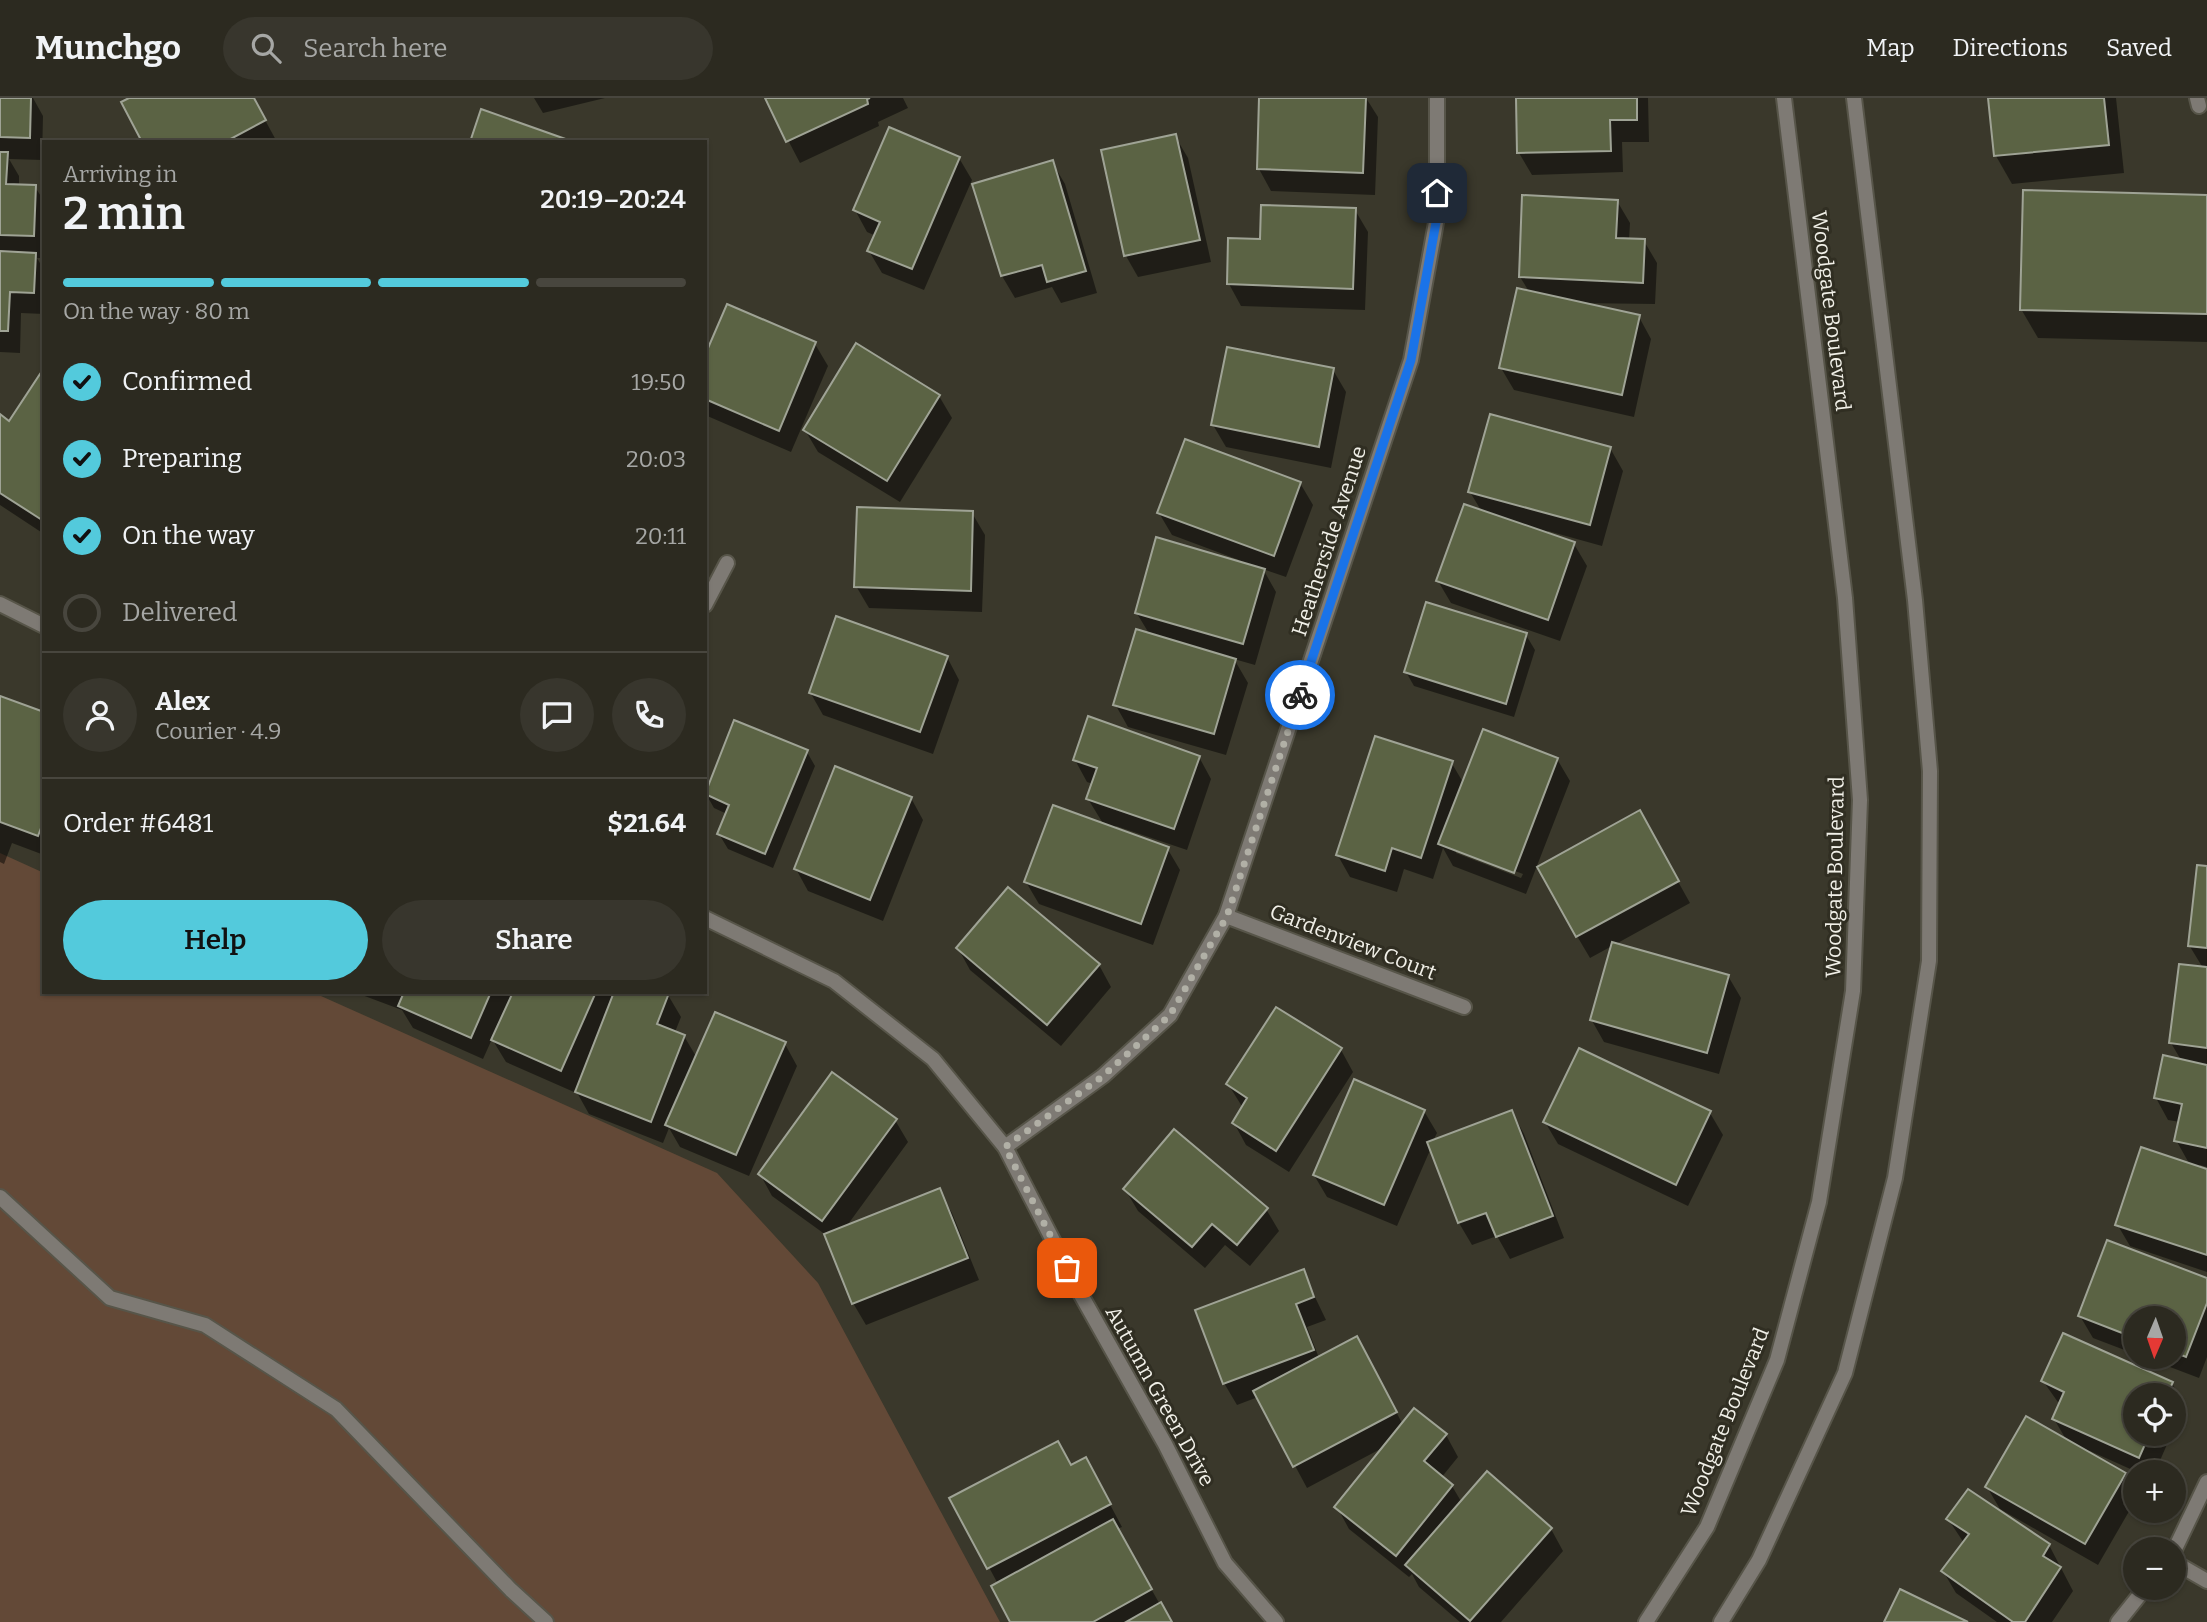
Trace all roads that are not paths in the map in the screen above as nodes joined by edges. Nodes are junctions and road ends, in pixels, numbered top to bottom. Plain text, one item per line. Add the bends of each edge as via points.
1 (1437, 98) edge
2 (1784, 98) edge
3 (1854, 98) edge
4 (727, 563) dead end
5 (707, 601) edge
6 (0, 604) edge
7 (42, 625) edge
8 (1227, 916) junction
9 (707, 919) edge
10 (1464, 1007) dead end
11 (1005, 1147) junction
12 (0, 1197) edge
13 (2207, 1482) edge
14 (2180, 1537) edge
15 (2186, 1569) edge
16 (2207, 1581) edge
17 (2136, 1600) edge
18 (547, 1622) edge
19 (1276, 1622) edge
20 (1646, 1622) edge
21 (1721, 1622) edge
22 (2118, 1622) edge

1 - 8 street, Heatherside Avenue via 1437,217 1411,360
2 - 20 street, Woodgate Boulevard via 1845,598 1860,800 1853,991 1819,1202 1777,1360 1707,1527
3 - 21 street via 1915,600 1929,757 1929,961 1895,1178 1845,1373 1759,1560
4 - 5 street
6 - 7 street
8 - 10 street, Gardenview Court
8 - 11 street, Heatherside Avenue via 1170,1015 1103,1076
9 - 11 street, Autumn Green Drive via 835,981 933,1059
11 - 19 street, Autumn Green Drive via 1225,1563
12 - 18 street via 110,1298 205,1325 336,1409 510,1590
13 - 14 street
15 - 16 street
17 - 22 street

